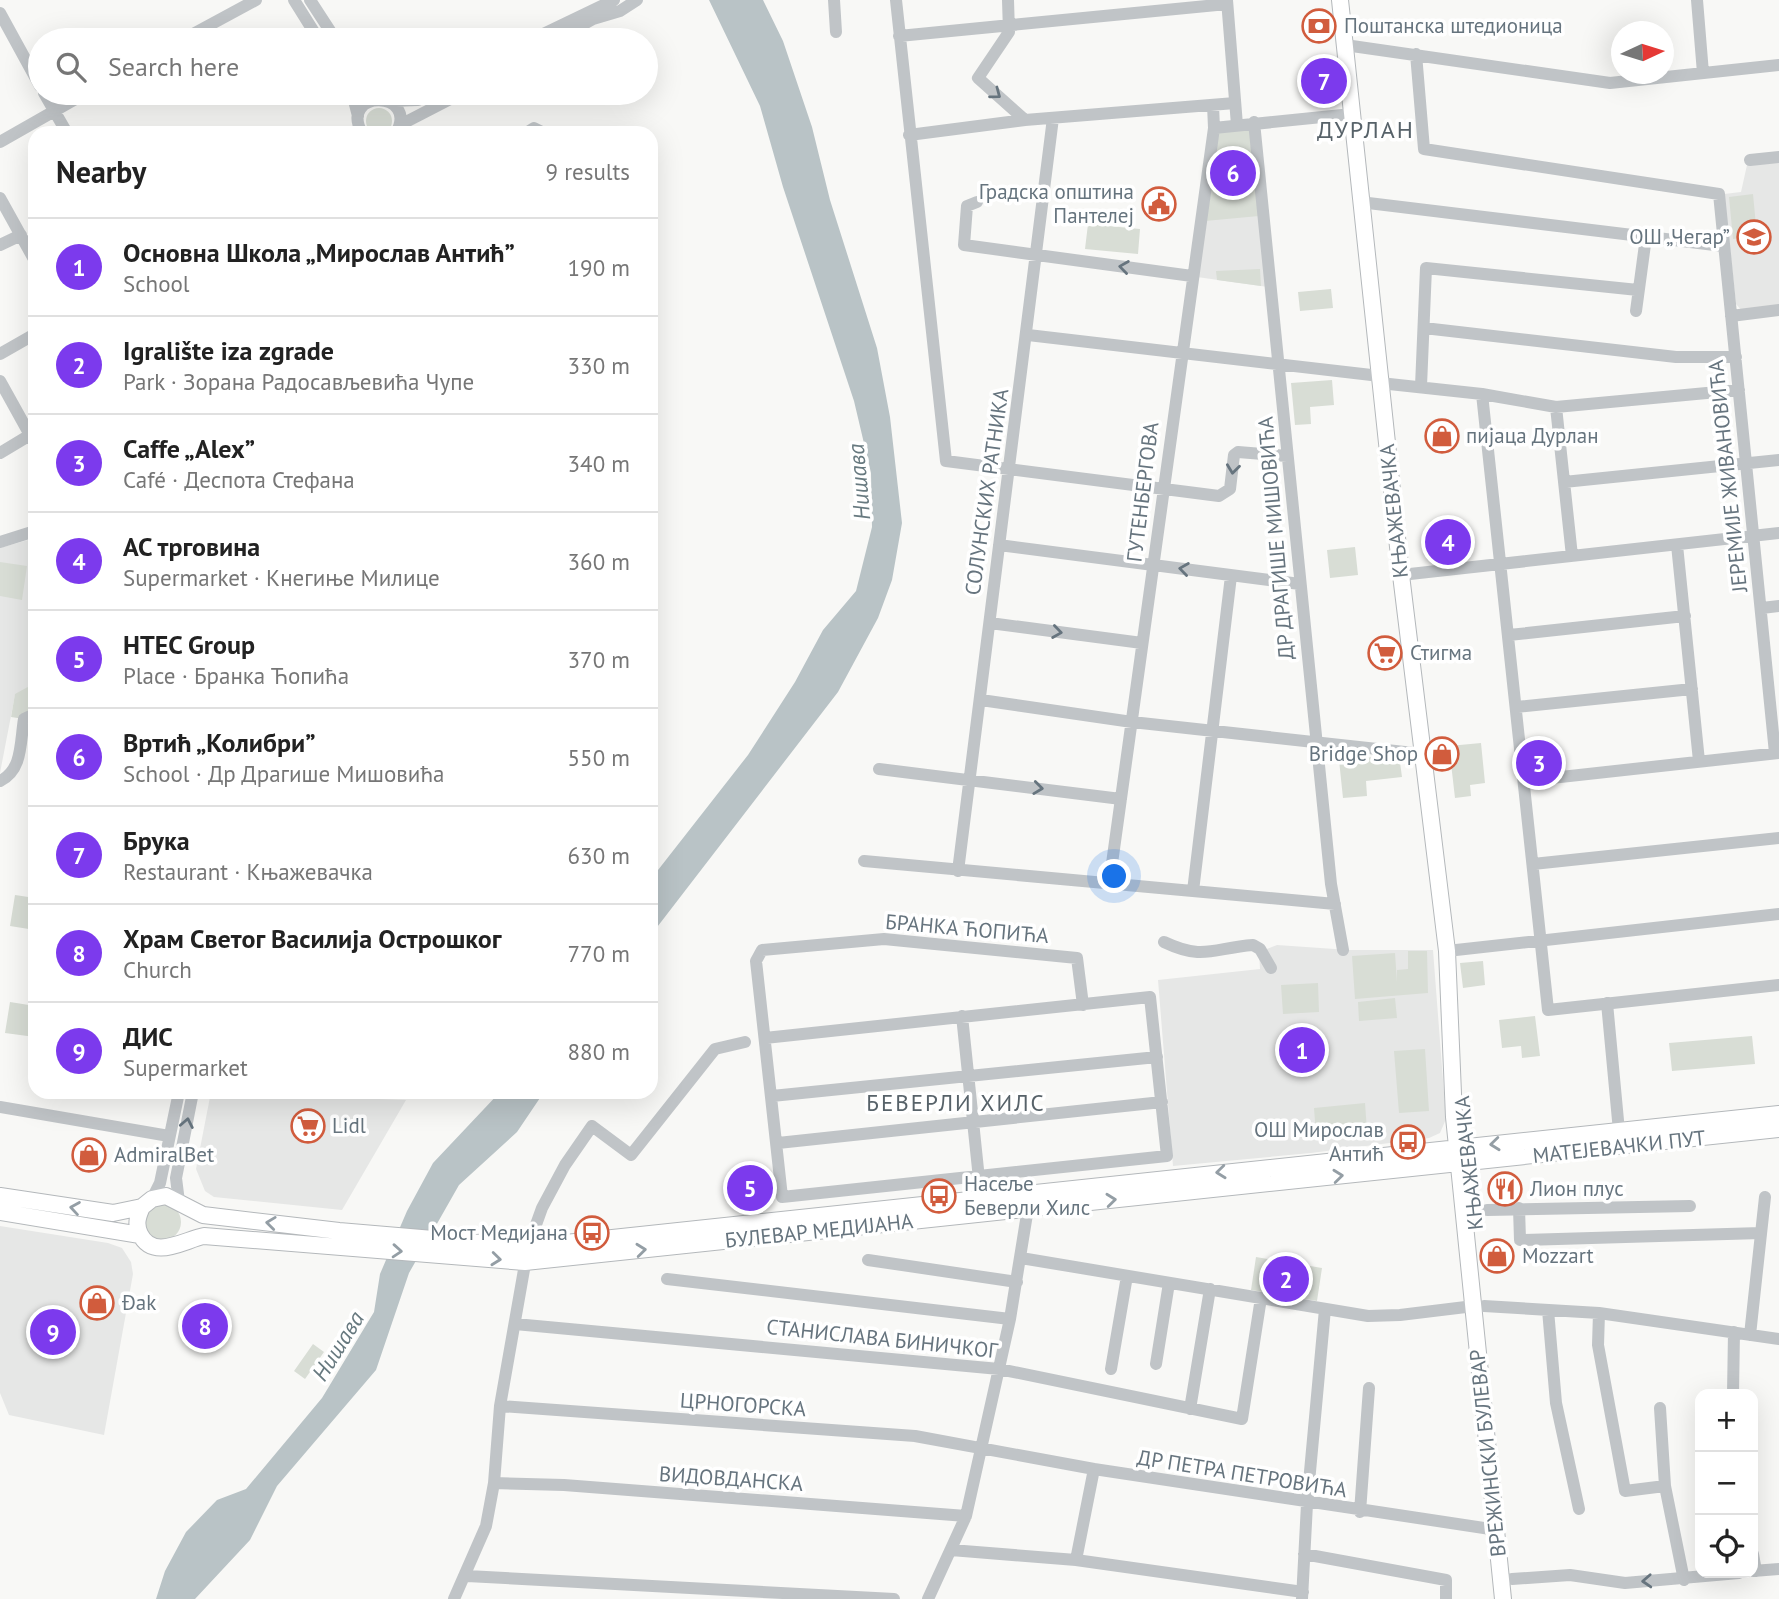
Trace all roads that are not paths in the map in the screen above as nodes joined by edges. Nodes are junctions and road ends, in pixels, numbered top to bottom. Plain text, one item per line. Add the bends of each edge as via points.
1 (256, 0) edge
2 (294, 0) edge
3 (310, 0) edge
4 (614, 0) edge
5 (636, 0) edge
6 (834, 0) edge
7 (896, 0) edge
8 (1008, 0) edge
9 (1340, 0) edge
10 (1697, 0) edge
11 (1227, 2) edge
12 (0, 13) edge
13 (1011, 25) junction
14 (204, 28) edge
15 (312, 28) edge
16 (328, 28) edge
17 (556, 28) edge
18 (577, 28) edge
19 (836, 32) dead end
20 (899, 36) junction
21 (1345, 45) junction
22 (1416, 54) junction
23 (28, 64) edge
24 (1779, 65) edge
25 (1703, 73) junction
26 (1235, 103) junction
27 (51, 105) edge
28 (65, 105) edge
29 (355, 105) edge
30 (367, 105) edge
31 (392, 105) edge
32 (442, 105) edge
33 (1213, 105) junction
34 (54, 111) junction
35 (1352, 114) junction
36 (1053, 118) junction
37 (1025, 120) junction
38 (1254, 122) junction
39 (359, 123) edge
40 (1237, 125) junction
41 (63, 126) edge
42 (399, 126) edge
43 (406, 126) edge
44 (1214, 128) junction
45 (909, 135) junction
46 (0, 142) edge
47 (1779, 157) edge
48 (1750, 160) dead end
49 (0, 198) edge
50 (977, 202) dead end
51 (1360, 202) junction
52 (21, 236) junction
53 (1646, 237) junction
54 (0, 245) edge
55 (1724, 246) junction
56 (28, 248) edge
57 (1038, 256) junction
58 (1192, 276) junction
59 (1638, 290) junction
60 (1779, 310) edge
61 (1636, 311) dead end
62 (1731, 316) junction
63 (1424, 327) junction
64 (1028, 335) junction
65 (28, 338) edge
66 (0, 354) edge
67 (1181, 355) junction
68 (1736, 357) junction
69 (1279, 366) junction
70 (1380, 380) junction
71 (0, 381) edge
72 (1420, 386) junction
73 (1739, 390) junction
74 (1482, 394) junction
75 (1556, 407) junction
76 (28, 431) edge
77 (28, 442) edge
78 (0, 453) edge
79 (1287, 456) junction
80 (1779, 460) edge
81 (1747, 464) junction
82 (1009, 469) junction
83 (1564, 482) junction
84 (1162, 488) junction
85 (28, 533) edge
86 (1779, 533) edge
87 (1755, 536) junction
88 (0, 542) edge
89 (999, 545) junction
90 (1677, 545) junction
91 (1572, 556) junction
92 (1500, 564) junction
93 (1153, 565) junction
94 (1401, 575) junction
95 (1231, 576) junction
96 (1300, 584) junction
97 (1779, 606) edge
98 (1762, 608) junction
99 (1685, 617) junction
100 (990, 622) junction
101 (1509, 635) junction
102 (1142, 643) junction
103 (1774, 680) edge
104 (1692, 689) junction
105 (981, 700) junction
106 (1516, 707) junction
107 (28, 717) edge
108 (1132, 722) junction
109 (1214, 731) junction
110 (1316, 743) junction
111 (1777, 753) edge
112 (1423, 754) junction
113 (1699, 761) junction
114 (879, 768) dead end
115 (970, 779) junction
116 (0, 781) edge
117 (1524, 781) junction
118 (1121, 799) junction
119 (1779, 838) edge
120 (864, 861) dead end
121 (1533, 864) junction
122 (958, 871) junction
123 (1109, 885) junction
124 (1193, 891) junction
125 (1335, 904) junction
126 (1779, 914) edge
127 (1540, 940) junction
128 (1164, 942) dead end
129 (1343, 950) dead end
130 (1447, 951) junction
131 (1271, 968) dead end
132 (1779, 985) edge
133 (1607, 1003) junction
134 (1083, 1005) junction
135 (962, 1016) junction
136 (765, 1038) junction
137 (745, 1042) dead end
138 (1157, 1057) junction
139 (968, 1077) junction
140 (772, 1096) junction
141 (177, 1099) edge
142 (192, 1099) edge
143 (1162, 1102) junction
144 (0, 1107) edge
145 (1779, 1114) edge
146 (974, 1123) junction
147 (1779, 1129) edge
148 (1619, 1131) junction
149 (169, 1136) junction
150 (778, 1143) junction
151 (1463, 1155) junction
152 (979, 1176) junction
153 (0, 1196) edge
154 (782, 1197) joint
155 (1765, 1197) dead end
156 (981, 1198) junction
157 (147, 1203) junction
158 (181, 1204) junction
159 (1690, 1206) dead end
160 (1028, 1208) junction
161 (1519, 1208) junction
162 (1487, 1210) dead end
163 (0, 1212) edge
164 (1761, 1233) junction
165 (140, 1235) junction
166 (179, 1243) junction
167 (471, 1250) junction
168 (526, 1255) junction
169 (1021, 1258) junction
170 (868, 1260) dead end
171 (1127, 1276) junction
172 (667, 1279) dead end
173 (1017, 1282) junction
174 (1169, 1283) junction
175 (1210, 1289) junction
176 (1261, 1298) junction
177 (1479, 1306) junction
178 (1325, 1309) junction
179 (1548, 1310) junction
180 (1599, 1313) junction
181 (1010, 1319) junction
182 (515, 1324) junction
183 (1734, 1332) junction
184 (1750, 1335) junction
185 (1779, 1339) edge
186 (1156, 1364) dead end
187 (999, 1369) junction
188 (1111, 1369) dead end
189 (1369, 1388) dead end
190 (1733, 1389) edge
191 (500, 1406) junction
192 (1660, 1408) dead end
193 (1190, 1409) junction
194 (983, 1447) junction
195 (1094, 1469) junction
196 (494, 1483) junction
197 (1665, 1486) junction
198 (1307, 1504) junction
199 (1579, 1509) dead end
200 (1360, 1512) junction
201 (966, 1517) junction
202 (1497, 1530) junction
203 (951, 1550) junction
204 (1304, 1555) junction
205 (1076, 1560) junction
206 (1779, 1569) edge
207 (1758, 1571) edge
208 (467, 1576) junction
209 (1700, 1578) edge
210 (1511, 1579) junction
211 (1684, 1580) junction
212 (642, 1592) edge
213 (1302, 1595) edge
214 (454, 1599) edge
215 (894, 1599) edge
216 (928, 1599) edge
217 (1446, 1599) edge
218 (1503, 1599) edge
219 (1513, 1599) edge

1 - 14 street
2 - 15 street
3 - 16 street
4 - 17 street
5 - 18 street
6 - 19 street
7 - 20 street
8 - 13 street
9 - 21 main road, КЊАЖЕВАЧКА
10 - 25 street
11 - 13 street
11 - 26 street
12 - 23 street
13 - 20 street
13 -> 37 street via 978,78
20 - 45 street
21 - 22 street
21 - 35 main road, КЊАЖЕВАЧКА
22 - 25 street via 1610,83
22 - 55 street, ЈЕРЕМИЈЕ ЖИВАНОВИЋА via 1424,149 1719,194
24 - 25 street
26 - 33 street
26 - 40 street
27 - 34 street
28 - 34 street
29 - 39 street
30 - 39 street
31 - 42 street via 399,111
32 - 43 street
33 - 36 street
33 - 44 street, ГУТЕНБЕРГОВА
34 - 41 street
34 - 46 street
35 - 38 street
35 - 51 main road, КЊАЖЕВАЧКА
36 - 37 street
36 - 57 street, СОЛУНСКИХ РАТНИКА
37 - 45 street
38 - 40 street
38 - 69 street, ДР ДРАГИШЕ МИШОВИЋА
40 - 44 street
44 - 58 street, ГУТЕНБЕРГОВА
45 - 82 street via 946,461
47 - 48 street
49 - 52 street
50 - 57 street via 967,206 964,245
51 - 53 street
51 - 70 main road, КЊАЖЕВАЧКА
52 - 54 street
52 - 56 street
53 - 55 street
53 - 59 street
55 - 62 street, ЈЕРЕМИЈЕ ЖИВАНОВИЋА
58 -> 57 street
57 - 64 street, СОЛУНСКИХ РАТНИКА
58 - 67 street, ГУТЕНБЕРГОВА
59 - 61 street
59 - 63 street via 1426,268
60 - 62 street
62 - 68 street, ЈЕРЕМИЈЕ ЖИВАНОВИЋА
63 - 68 street via 1676,357
63 - 72 street
64 - 67 street
64 - 82 street, СОЛУНСКИХ РАТНИКА
65 - 66 street
67 - 69 street
67 - 84 street, ГУТЕНБЕРГОВА
68 - 73 street, ЈЕРЕМИЈЕ ЖИВАНОВИЋА
69 - 70 street
69 - 79 street, ДР ДРАГИШЕ МИШОВИЋА
70 - 72 street
70 - 94 main road, КЊАЖЕВАЧКА
71 - 76 street
72 - 74 street
73 - 75 street
73 - 81 street, ЈЕРЕМИЈЕ ЖИВАНОВИЋА
74 - 75 street
74 - 92 street
75 - 83 street
77 - 78 street
79 -> 84 street via 1238,452 1230,489 1219,496
79 - 96 street, ДР ДРАГИШЕ МИШОВИЋА
80 - 81 street
81 - 83 street
81 - 87 street, ЈЕРЕМИЈЕ ЖИВАНОВИЋА
82 - 84 street
82 - 89 street, СОЛУНСКИХ РАТНИКА
83 - 91 street
84 - 93 street, ГУТЕНБЕРГОВА
85 - 88 street
86 - 87 street
87 - 90 street
87 - 98 street, ЈЕРЕМИЈЕ ЖИВАНОВИЋА
89 - 93 street
89 - 100 street, СОЛУНСКИХ РАТНИКА
90 - 91 street
90 - 99 street
91 - 92 street
92 - 94 street
92 - 101 street
95 -> 93 street
93 - 102 street, ГУТЕНБЕРГОВА
94 - 112 main road, КЊАЖЕВАЧКА
95 - 96 street
95 - 109 street
96 - 110 street, ДР ДРАГИШЕ МИШОВИЋА
97 - 98 street
98 - 103 street, ЈЕРЕМИЈЕ ЖИВАНОВИЋА
99 - 101 street
99 - 104 street
100 -> 102 street
100 - 105 street, СОЛУНСКИХ РАТНИКА
101 - 106 street
102 - 108 street, ГУТЕНБЕРГОВА
103 - 111 street, ЈЕРЕМИЈЕ ЖИВАНОВИЋА
104 - 106 street
104 - 113 street
105 - 108 street
105 - 115 street, СОЛУНСКИХ РАТНИКА
106 - 117 street
107 - 116 street via 17,764 12,775
108 - 109 street
108 - 118 street, ГУТЕНБЕРГОВА
109 - 110 street
109 - 124 street
110 - 112 street
110 - 125 street, ДР ДРАГИШЕ МИШОВИЋА
111 - 113 street
112 - 130 main road, КЊАЖЕВАЧКА
113 - 117 street
114 - 115 street
115 -> 118 street
115 - 122 street, СОЛУНСКИХ РАТНИКА
117 - 121 street
118 - 123 street, ГУТЕНБЕРГОВА
119 - 121 street
120 - 122 street
121 - 127 street
122 - 123 street
123 - 124 street
124 - 125 street
125 - 129 street, ДР ДРАГИШЕ МИШОВИЋА
126 - 127 street
127 - 130 street
127 - 133 street via 1548,1010
128 - 131 street via 1188,953 1253,945
130 - 151 main road, КЊАЖЕВАЧКА
132 - 133 street
133 - 148 street
134 - 135 street
134 - 136 street, БРАНКА ЋОПИЋА via 1077,958 884,939 765,948 756,961
134 - 138 street via 1150,997
135 - 136 street
135 - 139 street
136 - 140 street, БРАНКА ЋОПИЋА
137 - 168 street via 715,1049 631,1155 593,1126 542,1208
138 - 139 street
138 - 143 street
139 - 140 street
139 - 146 street
140 - 150 street, БРАНКА ЋОПИЋА
141 - 149 street
158 -> 142 street via 176,1178
143 - 146 street
143 - 152 street, БУЛЕВАР МЕДИЈАНА via 1167,1156
144 - 149 street
145 - 148 main road, МАТЕЈЕВАЧКИ ПУТ
146 - 150 street
146 - 152 street
147 - 151 main road, МАТЕЈЕВАЧКИ ПУТ
148 -> 151 main road, МАТЕЈЕВАЧКИ ПУТ
149 - 157 street via 160,1183
150 - 154 street, БРАНКА ЋОПИЋА
151 -> 156 main road, БУЛЕВАР МЕДИЈАНА
160 -> 151 main road, БУЛЕВАР МЕДИЈАНА
151 - 177 main road, КЊАЖЕВАЧКА
152 - 154 street, БУЛЕВАР МЕДИЈАНА
152 - 156 street
157 -> 153 main road, БУЛЕВАР МЕДИЈАНА via 102,1212
155 - 164 street
156 - 168 main road, БУЛЕВАР МЕДИЈАНА
157 - 158 main road, БУЛЕВАР МЕДИЈАНА via 166,1196
157 - 165 main road via 137,1221
158 - 166 main road via 188,1230
167 -> 158 main road, БУЛЕВАР МЕДИЈАНА via 203,1215
159 - 161 street
168 -> 160 main road, БУЛЕВАР МЕДИЈАНА
160 - 169 street
161 - 162 street
161 - 164 street via 1520,1240
163 - 165 main road, БУЛЕВАР МЕДИЈАНА
164 - 184 street
165 - 166 main road, БУЛЕВАР МЕДИЈАНА via 157,1247
166 -> 167 main road, БУЛЕВАР МЕДИЈАНА via 204,1236 329,1247
167 - 168 main road, БУЛЕВАР МЕДИЈАНА
168 - 182 street
169 - 171 street
169 - 173 street
170 - 173 street
171 - 174 street
171 - 188 street
172 - 181 street
173 - 181 street
174 - 175 street
174 - 186 street
175 - 176 street
175 - 193 street
176 - 178 street
176 - 193 street, СТАНИСЛАВА БИНИЧКОГ via 1242,1419
177 - 178 street via 1401,1315
177 - 179 street
177 - 202 main road, ВРЕЖИНСКИ БУЛЕВАР
177 - 210 main road, ВРЕЖИНСКИ БУЛЕВАР
178 - 198 street
179 - 180 street
179 - 199 street via 1556,1403
180 - 183 street
180 - 197 street via 1598,1345 1625,1491
181 - 187 street
182 - 187 street, СТАНИСЛАВА БИНИЧКОГ
182 - 191 street
183 - 184 street
183 - 190 street
184 - 185 street
187 - 193 street, СТАНИСЛАВА БИНИЧКОГ
187 - 194 street
189 - 200 street
191 - 194 street, ЦРНОГОРСКА via 915,1436
191 - 196 street
192 - 197 street
194 - 195 street, ДР ПЕТРА ПЕТРОВИЋА
194 - 201 street
195 - 198 street, ДР ПЕТРА ПЕТРОВИЋА
195 - 205 street
196 - 201 street, ВИДОВДАНСКА
196 - 208 street via 486,1526
197 - 211 street
198 - 200 street, ДР ПЕТРА ПЕТРОВИЋА
198 - 204 street
200 - 202 street, ДР ПЕТРА ПЕТРОВИЋА
201 - 203 street
202 - 218 main road, ВРЕЖИНСКИ БУЛЕВАР
203 - 205 street
203 - 216 street
204 - 213 street
204 - 217 street via 1446,1580
205 - 213 street
206 - 207 street
208 - 212 street
208 - 214 street
209 - 211 street
211 -> 210 street via 1625,1583 1562,1575
210 - 219 main road, ВРЕЖИНСКИ БУЛЕВАР
212 - 215 street

